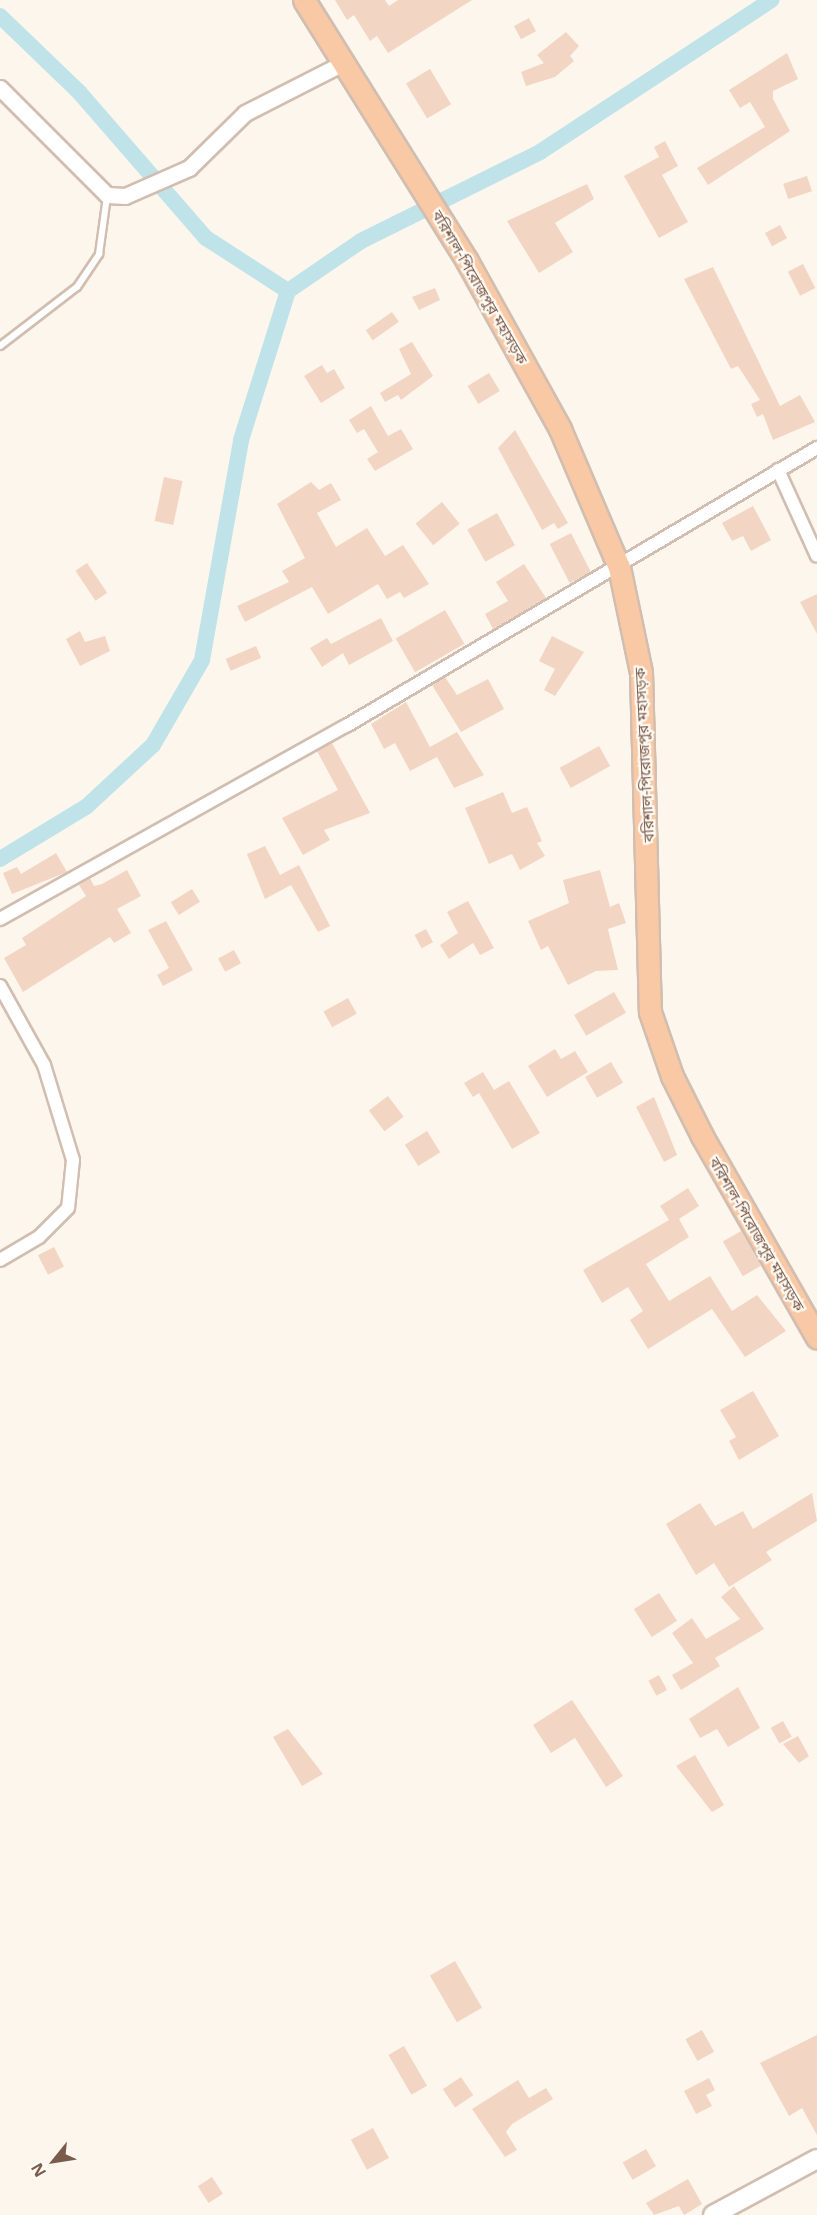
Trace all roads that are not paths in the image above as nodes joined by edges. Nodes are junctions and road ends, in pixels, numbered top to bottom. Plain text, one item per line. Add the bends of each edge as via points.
1 (304, 0) edge
2 (345, 62) junction
3 (0, 88) edge
4 (107, 195) junction
5 (0, 346) edge
6 (817, 448) edge
7 (778, 470) junction
8 (817, 556) edge
9 (620, 567) junction
10 (0, 919) edge
11 (0, 987) edge
12 (0, 1260) edge
13 (817, 1338) edge
14 (817, 2159) edge
15 (713, 2215) edge

1 - 2 highway, বরিশাল-পিরোজপুর মহাসড়ক
2 - 4 street via 245,112 189,168 125,196
2 - 9 highway, বরিশাল-পিরোজপুর মহাসড়ক via 467,261 561,429
3 - 4 street
4 - 5 lane via 99,254 77,287
6 - 7 street
7 - 8 street
7 - 9 street
9 - 10 street
9 - 13 highway, বরিশাল-পিরোজপুর মহাসড়ক via 641,672 650,1012 672,1076 702,1136
11 - 12 street via 44,1065 73,1160 68,1208 39,1238
14 - 15 main road

